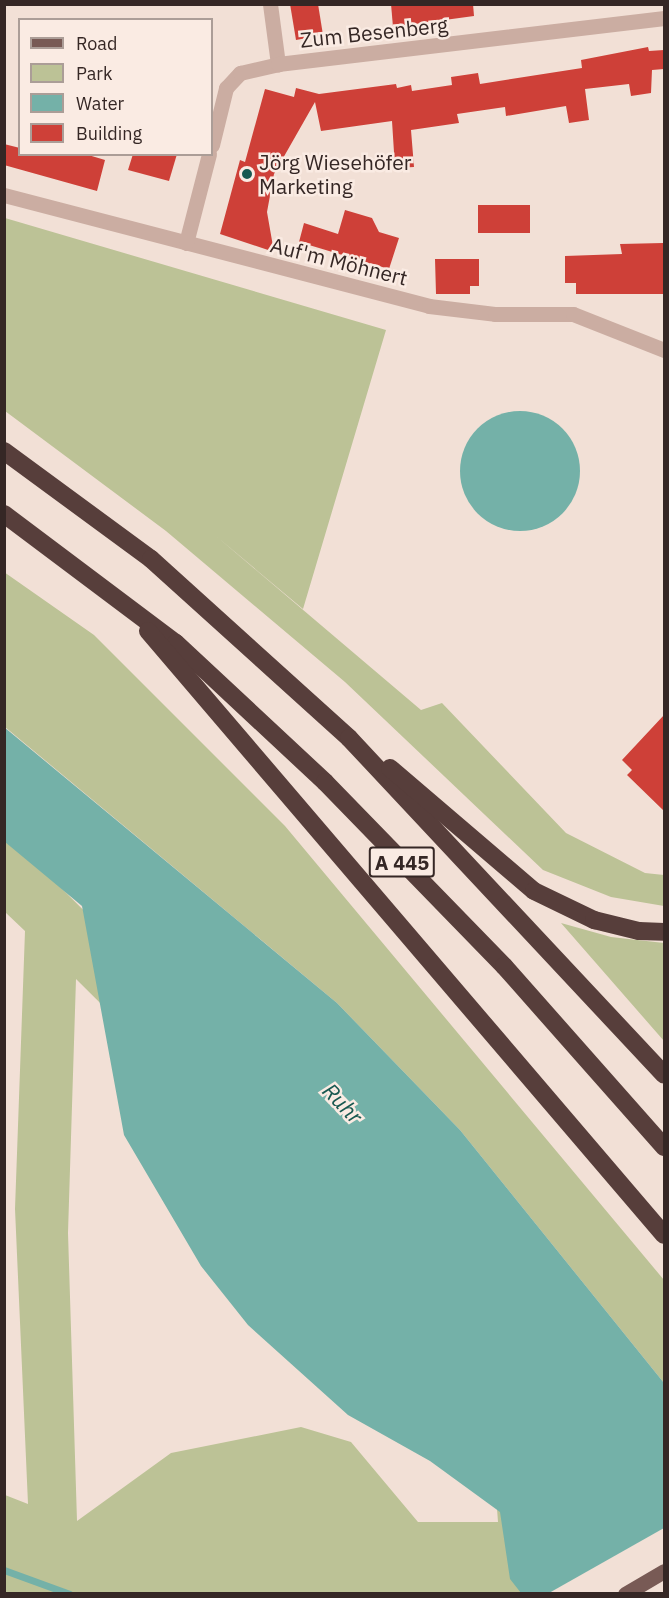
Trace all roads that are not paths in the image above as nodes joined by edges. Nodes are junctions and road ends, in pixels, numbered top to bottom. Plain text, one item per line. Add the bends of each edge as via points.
1 (270, 4) edge
2 (664, 18) edge
3 (278, 64) junction
4 (213, 142) edge
5 (208, 156) edge
6 (4, 195) edge
7 (186, 243) junction
8 (664, 350) edge
9 (4, 451) edge
10 (4, 514) edge
11 (119, 598) junction
12 (349, 738) junction
13 (664, 932) edge
14 (664, 1075) edge
15 (664, 1147) edge
16 (664, 1235) edge
17 (664, 1571) edge
18 (625, 1593) edge

1 - 3 street
2 - 3 street, Zum Besenberg
3 - 4 street, Zum Besenberg via 240,73 231,81
5 - 7 street
6 - 7 street, Auf'm Möhnert
7 - 8 street, Auf'm Möhnert via 429,306 495,314 573,314
9 - 12 highway, A 445 via 151,559
10 - 11 highway, A 445
11 - 15 highway, A 445 via 176,643 325,782 504,966
11 - 16 highway
12 - 13 highway via 420,789 534,891 594,920 639,931
12 - 14 highway, A 445
17 - 18 main road

